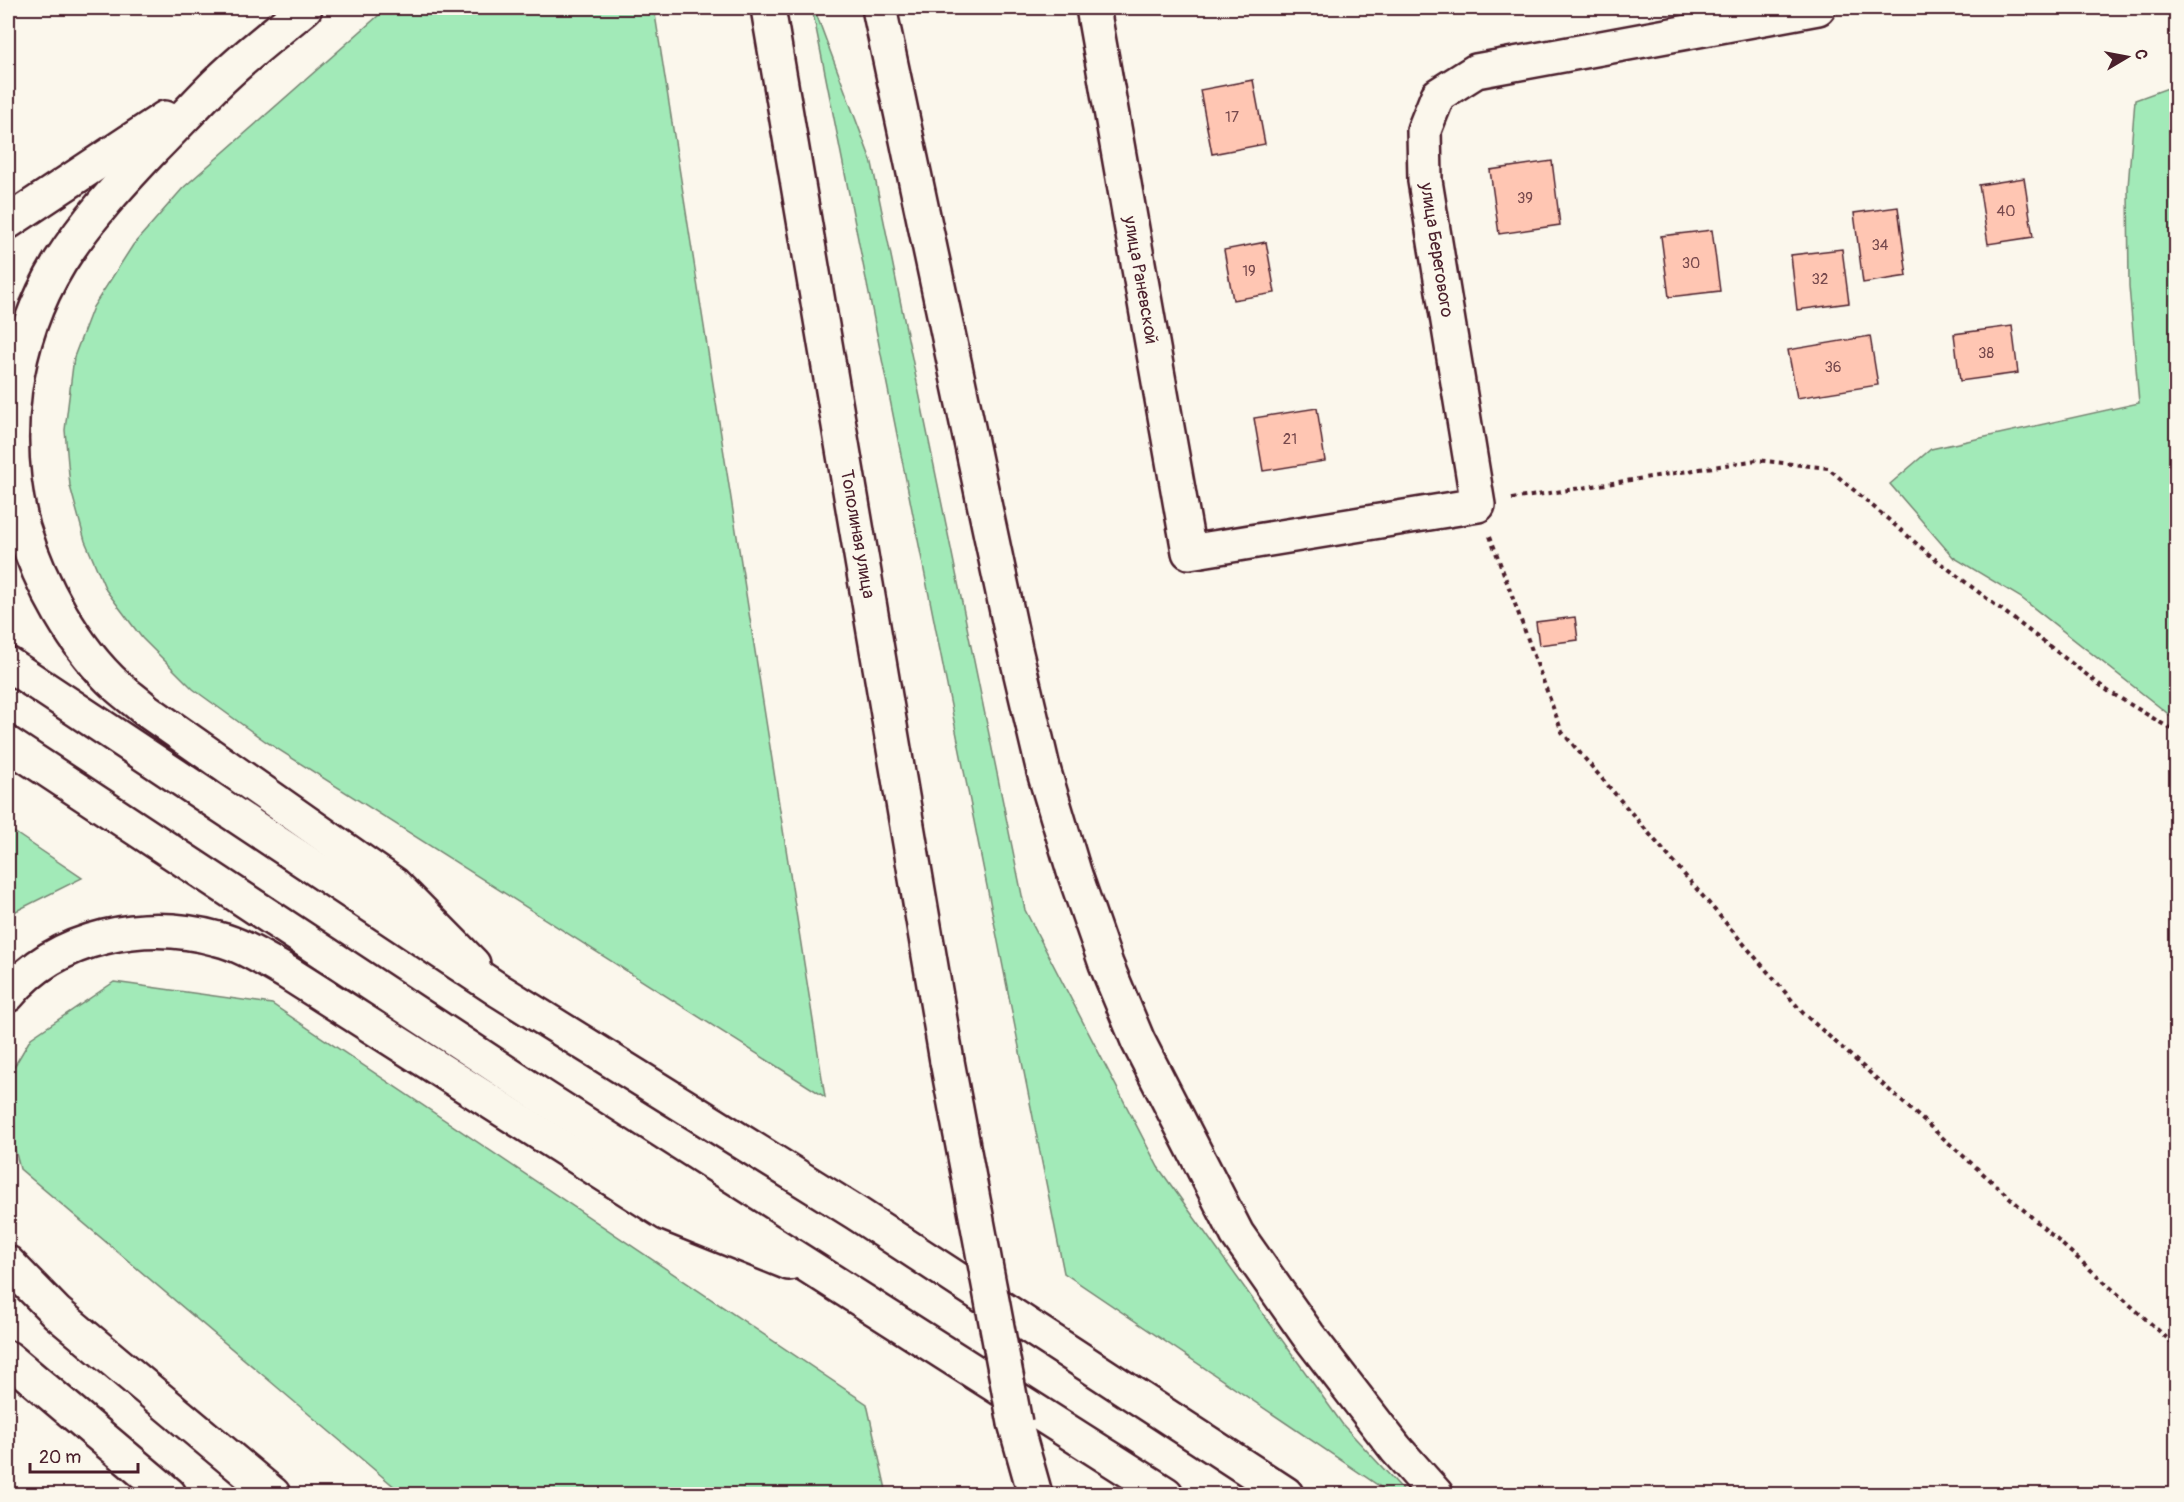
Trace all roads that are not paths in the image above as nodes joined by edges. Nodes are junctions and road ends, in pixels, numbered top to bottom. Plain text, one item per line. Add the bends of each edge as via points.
1 (305, 8) edge
2 (768, 8) edge
3 (879, 8) edge
4 (1093, 8) edge
5 (1818, 8) edge
6 (216, 84) junction
7 (8, 222) edge
8 (1478, 505) joint
9 (8, 664) edge
10 (8, 744) edge
11 (500, 991) junction
12 (8, 995) edge
13 (8, 1263) edge
14 (829, 1279) junction
15 (8, 1358) edge
16 (1015, 1423) junction
17 (169, 1494) edge
18 (273, 1494) edge
19 (1026, 1494) edge
20 (1035, 1494) edge
21 (1166, 1494) edge
22 (1286, 1494) edge
23 (1436, 1494) edge

1 - 6 main road
2 - 16 main road, Тополиная улица, bridge via 947,1061
3 - 23 main road via 1044,772 1106,964 1138,1041 1237,1234 1308,1335
4 - 8 main road, улица Раневской via 1189,552
5 - 8 main road, улица Берегового via 1476,71 1438,94 1424,130 1425,181
6 - 7 main road
6 - 11 main road via 83,229 60,262 28,325 12,396 9,437 11,468 29,548 70,629 117,686 394,884
9 - 11 main road
10 - 14 main road
11 - 22 main road via 856,1213
12 - 14 main road via 40,965 94,939 160,930 220,939 288,973 667,1215
13 - 18 main road via 57,1313
14 - 21 main road
15 - 17 main road
16 - 19 main road
16 - 20 main road

